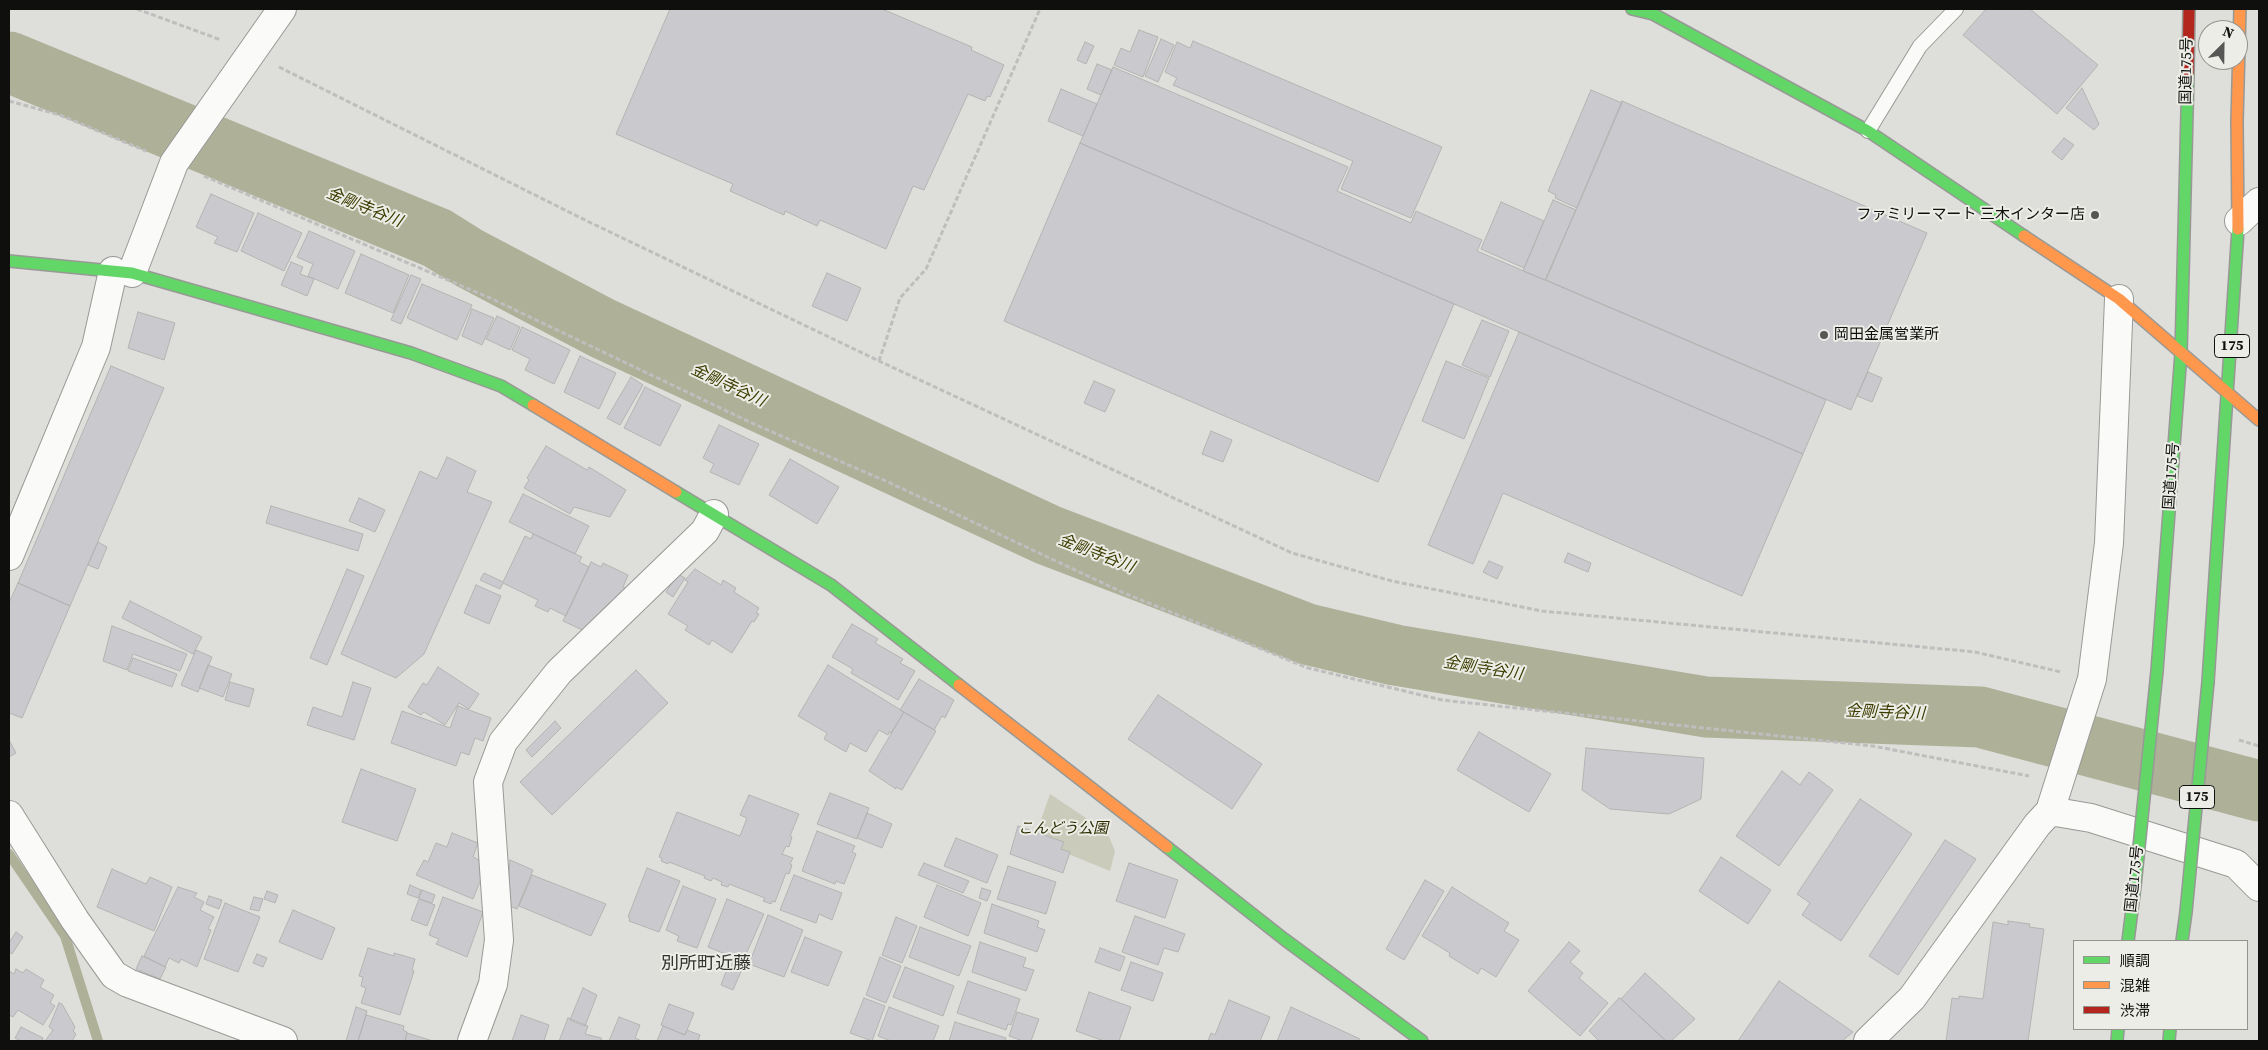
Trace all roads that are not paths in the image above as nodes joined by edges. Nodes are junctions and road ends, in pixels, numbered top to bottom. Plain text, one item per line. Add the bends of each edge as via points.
1 (282, 9) edge
2 (1632, 9) edge
3 (1956, 9) edge
4 (2188, 9) edge
5 (2240, 9) edge
6 (1868, 130) junction
7 (2259, 202) edge
8 (2239, 221) junction
9 (9, 261) edge
10 (123, 272) junction
11 (2119, 299) junction
12 (2181, 353) junction
13 (2229, 395) junction
14 (2259, 420) edge
15 (714, 514) junction
16 (9, 556) edge
17 (2050, 811) junction
18 (9, 815) edge
19 (2259, 887) edge
20 (2128, 940) edge
21 (2182, 940) edge
22 (283, 1041) edge
23 (472, 1041) edge
24 (1422, 1041) edge
25 (1868, 1041) edge

1 - 10 street via 174,163
2 - 6 main road via 1653,14
3 - 6 lane via 1920,46
4 - 12 main road, 国道175号
5 - 8 main road, 175
6 - 11 main road
7 - 8 street
8 - 13 main road, 175
9 - 10 main road
10 - 15 main road via 411,353 501,386
10 - 16 street via 96,346
11 - 12 main road
11 - 17 street via 2109,543 2092,679
12 - 13 main road
12 - 20 main road, 国道175号, bridge via 2158,671
13 - 14 main road
13 - 21 main road, 175, bridge via 2208,682
15 - 23 street via 705,531 559,672 503,742 488,782 499,940 493,984
15 - 24 main road via 831,586 1284,940
17 - 19 street via 2091,818 2236,864
17 - 25 street via 1912,998
18 - 22 street via 114,975

